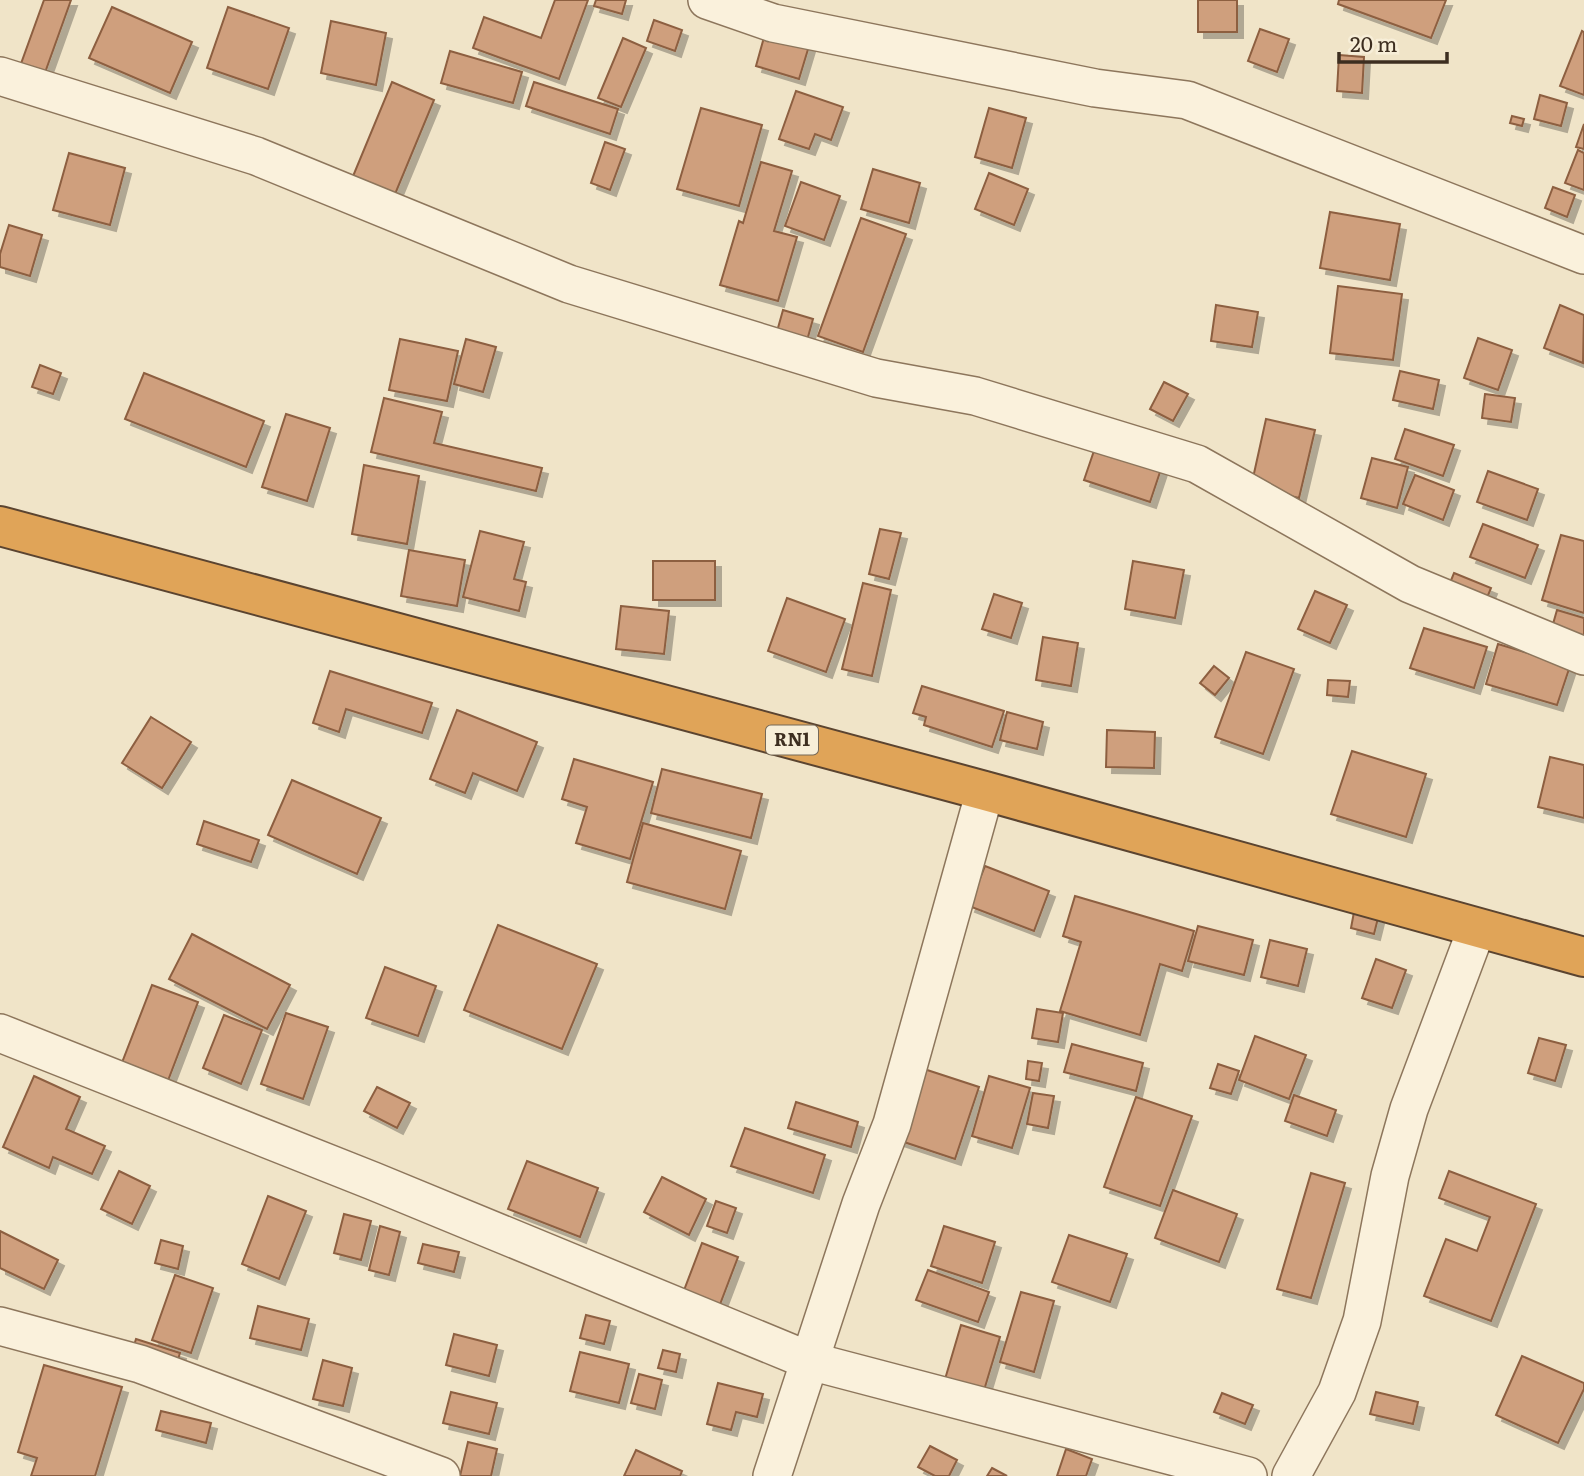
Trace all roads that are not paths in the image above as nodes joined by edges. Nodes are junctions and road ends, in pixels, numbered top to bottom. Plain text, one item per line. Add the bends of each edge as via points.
1 (707, 0) edge
2 (0, 76) edge
3 (1584, 255) edge
4 (0, 526) edge
5 (1584, 656) edge
6 (985, 791) junction
7 (1477, 928) junction
8 (1584, 957) edge
9 (0, 1032) edge
10 (0, 1326) edge
11 (810, 1361) junction
12 (441, 1476) edge
13 (772, 1476) edge
14 (1248, 1476) edge
15 (1291, 1476) edge

1 - 3 street via 773,23 1096,88 1187,100
2 - 5 street via 257,156 569,284 876,378 975,396 1197,464 1410,584
4 - 6 highway, RN1
6 - 7 highway, RN1
6 - 11 street via 892,1124
7 - 8 highway, RN1
7 - 15 street via 1409,1109 1390,1176 1362,1321 1337,1391
9 - 11 street
10 - 12 street via 140,1364
11 - 13 street
11 - 14 street

